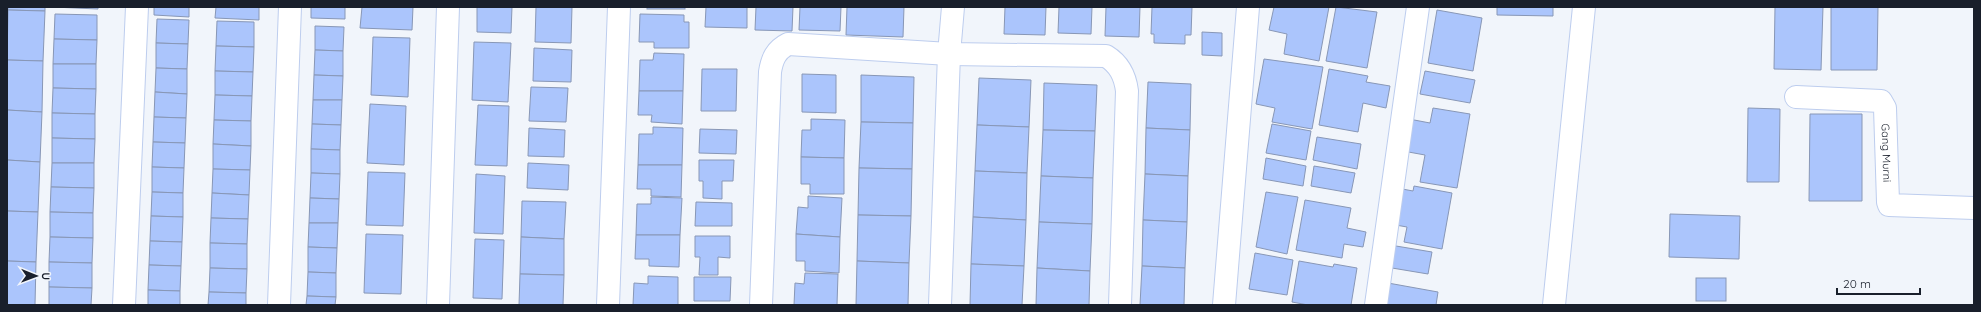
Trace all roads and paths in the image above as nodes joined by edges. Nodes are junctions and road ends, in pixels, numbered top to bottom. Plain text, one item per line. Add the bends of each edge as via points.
1 (138, 7) edge
2 (290, 7) edge
3 (448, 7) edge
4 (619, 7) edge
5 (953, 7) edge
6 (1248, 7) edge
7 (1418, 7) edge
8 (1584, 7) edge
9 (949, 54) junction
10 (1796, 97) dead end
11 (1974, 208) edge
12 (124, 305) edge
13 (279, 305) edge
14 (438, 305) edge
15 (608, 305) edge
16 (761, 305) edge
17 (940, 305) edge
18 (1120, 305) edge
19 (1224, 305) edge
20 (1376, 305) edge
21 (1554, 305) edge

1 - 12 street
2 - 13 street
3 - 14 street
4 - 15 street
5 - 9 street
6 - 19 street
7 - 20 street
8 - 21 street
9 - 16 street via 788,44 777,52 770,72
9 - 17 street
9 - 18 street via 1106,56 1119,68 1127,91
10 - 11 street, Gang Murni via 1881,102 1885,108 1889,205

